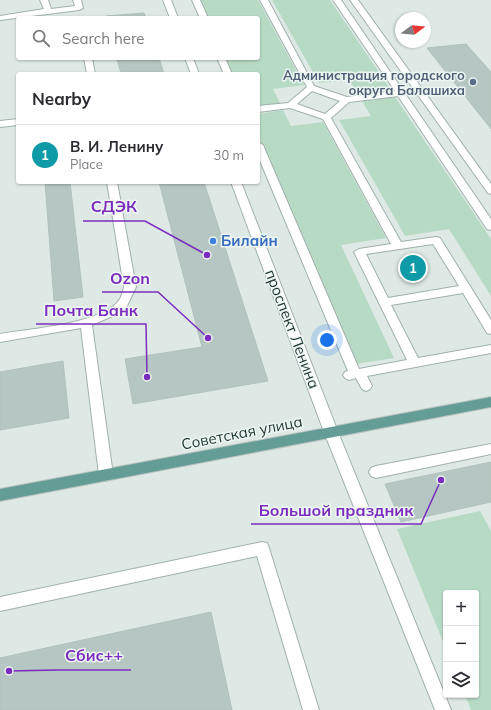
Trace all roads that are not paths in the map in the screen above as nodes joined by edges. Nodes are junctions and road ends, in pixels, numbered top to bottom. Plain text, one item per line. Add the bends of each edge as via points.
1 (44, 0) edge
2 (167, 0) edge
3 (196, 0) edge
4 (264, 0) edge
5 (337, 0) edge
6 (354, 0) edge
7 (78, 4) edge
8 (48, 11) junction
9 (81, 16) edge
10 (173, 16) edge
11 (203, 16) edge
12 (0, 18) edge
13 (88, 60) edge
14 (190, 60) edge
15 (222, 60) edge
16 (91, 72) edge
17 (194, 72) edge
18 (227, 72) edge
19 (312, 88) junction
20 (399, 93) junction
21 (346, 100) junction
22 (291, 105) junction
23 (260, 109) edge
24 (326, 117) junction
25 (16, 122) edge
26 (0, 124) edge
27 (260, 150) edge
28 (112, 184) edge
29 (237, 184) edge
30 (491, 190) edge
31 (491, 227) edge
32 (398, 246) junction
33 (466, 289) junction
34 (384, 302) junction
35 (86, 324) junction
36 (491, 330) edge
37 (0, 338) edge
38 (491, 350) edge
39 (415, 363) junction
40 (354, 374) junction
41 (366, 386) dead end
42 (491, 402) edge
43 (332, 432) junction
44 (491, 449) edge
45 (376, 472) dead end
46 (106, 475) junction
47 (0, 495) edge
48 (0, 604) edge
49 (311, 710) edge
50 (444, 710) edge

1 - 8 street
2 - 10 street
3 - 11 street
4 - 19 street
5 - 20 street
6 - 30 street
7 - 8 street
7 - 9 street
8 - 12 street
13 - 16 street
14 - 17 street
15 - 18 street
19 - 21 street
19 - 22 street
20 - 21 street
20 - 31 street
21 - 24 street
22 - 23 street
22 - 24 street
24 - 32 street
25 - 26 street
27 - 40 street
28 - 35 street via 130,287 124,302 114,312
29 - 43 street, проспект Ленина
32 - 33 street via 436,240
32 - 34 street via 359,252
33 - 34 street
33 - 36 street
34 - 39 street
35 - 37 street
35 - 46 street
38 - 39 street
39 - 40 street
40 - 41 street
42 - 43 main road, Советская улица
43 - 46 main road, Советская улица
43 - 50 street, проспект Ленина
44 - 45 street
46 - 47 main road, Советская улица
48 - 49 street via 262,548

